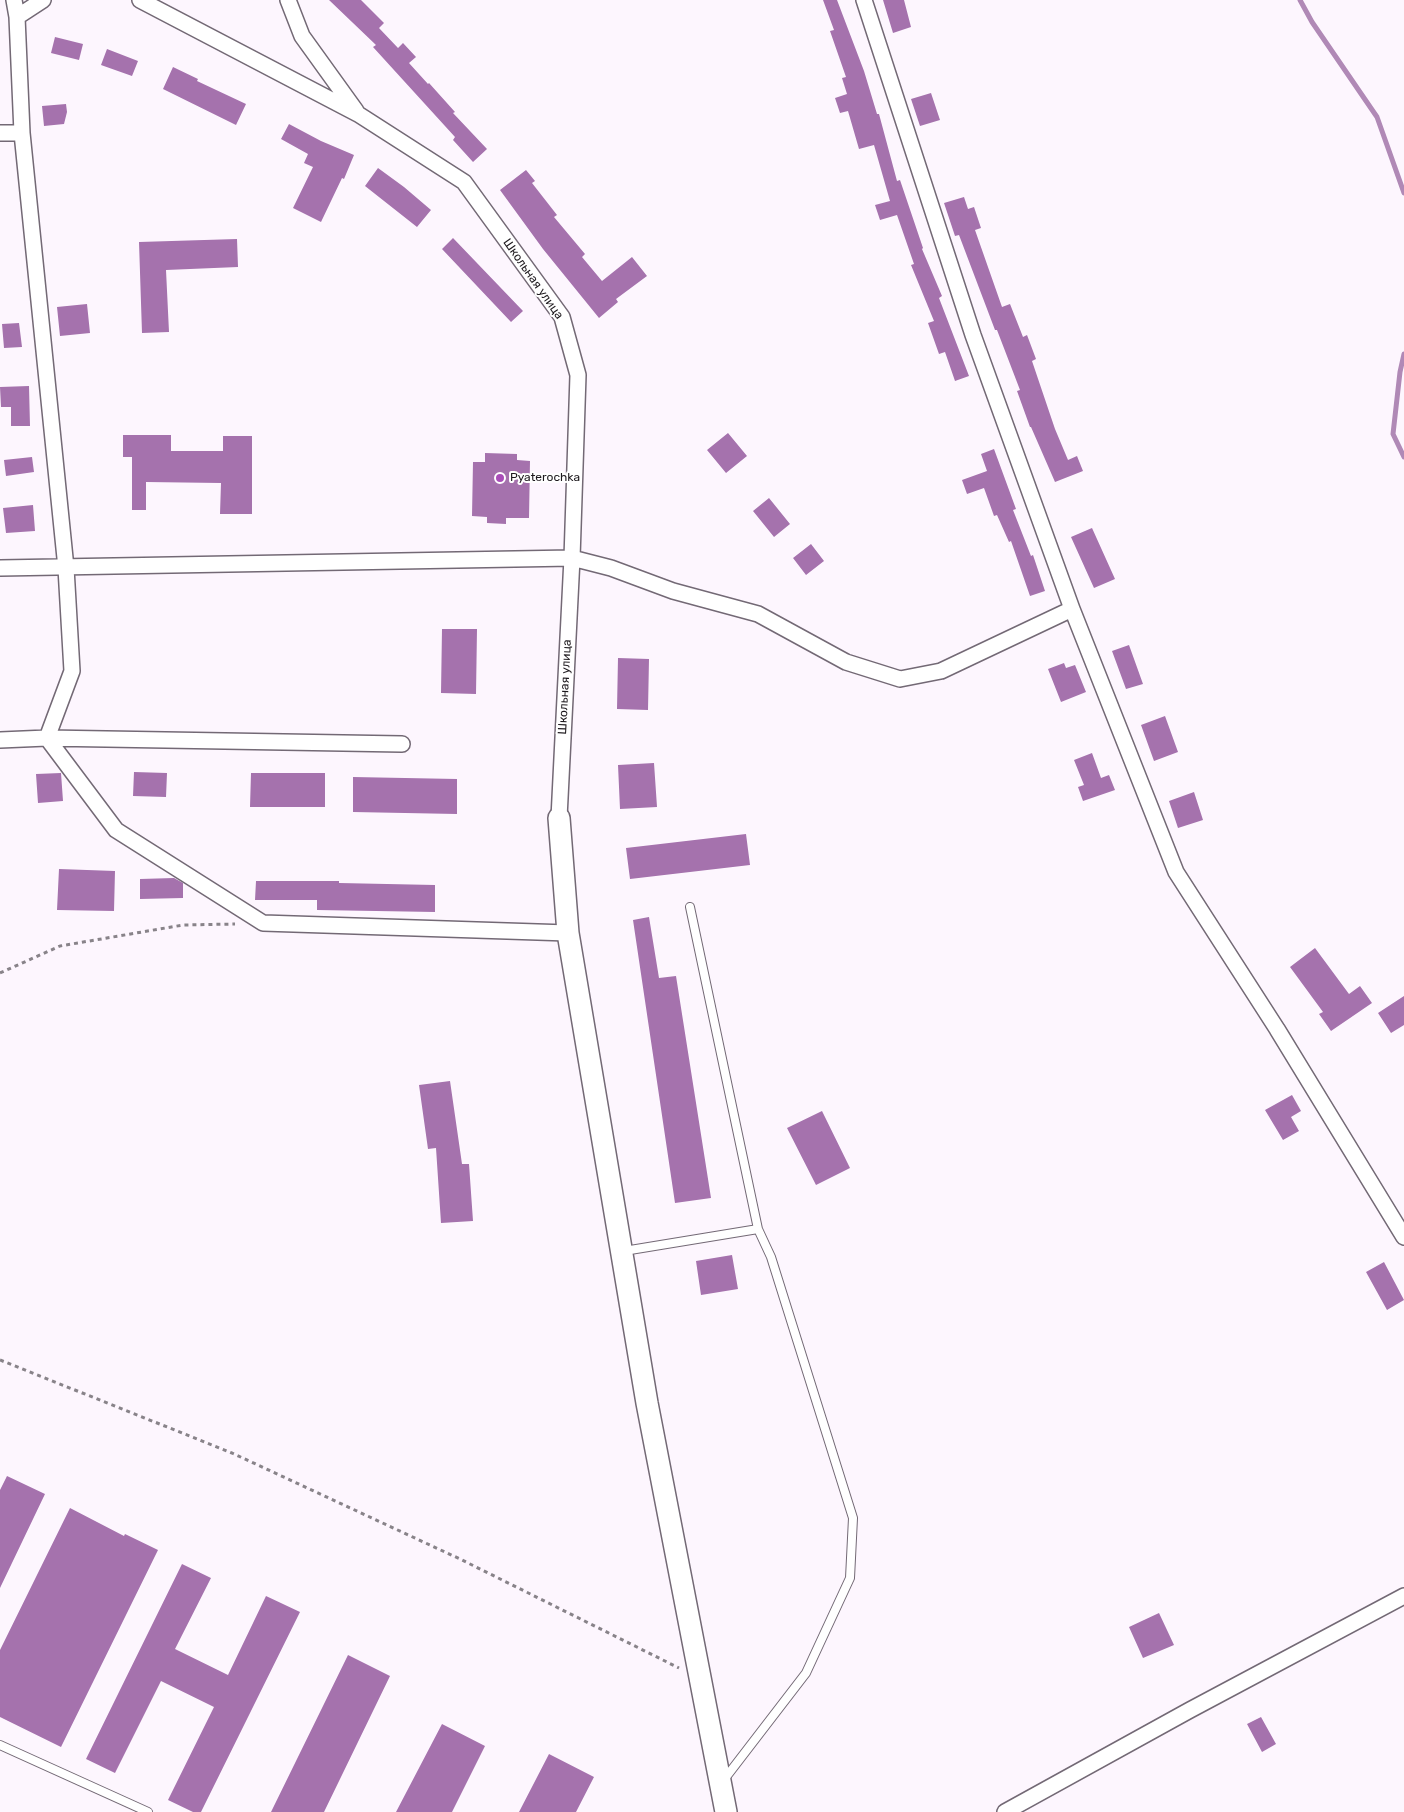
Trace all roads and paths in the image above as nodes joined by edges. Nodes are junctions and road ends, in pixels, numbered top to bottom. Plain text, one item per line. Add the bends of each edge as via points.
1 (14, 0) edge
2 (44, 0) edge
3 (140, 0) edge
4 (288, 0) edge
5 (864, 0) edge
6 (17, 17) junction
7 (358, 114) junction
8 (0, 133) edge
9 (22, 133) junction
10 (572, 558) junction
11 (0, 568) edge
12 (66, 568) junction
13 (1072, 609) junction
14 (47, 738) junction
15 (0, 740) edge
16 (402, 744) dead end
17 (559, 818) joint
18 (690, 907) dead end
19 (263, 923) junction
20 (568, 933) junction
21 (0, 973) edge
22 (758, 1229) junction
23 (1404, 1237) edge
24 (622, 1252) junction
25 (0, 1360) edge
26 (1404, 1596) edge
27 (700, 1678) junction
28 (0, 1745) edge
29 (720, 1784) junction
30 (148, 1812) edge
31 (726, 1812) edge
32 (1005, 1812) edge

1 - 6 street
2 - 6 street
3 - 7 street, Школьная улица
4 - 7 street via 302,36
5 - 13 street via 973,336
6 - 9 street
7 - 10 street, Школьная улица via 464,182 562,317 578,375
8 - 9 street
9 - 12 street
10 - 12 street
10 - 13 street via 758,614 846,662 900,679 941,671
10 - 17 street, Школьная улица
11 - 12 street
12 - 14 street via 72,671
13 - 23 street via 1176,872
14 - 15 street
14 - 16 street
14 - 19 street via 116,830
17 - 20 street
18 - 22 lane
19 - 20 street
19 - 21 path via 183,924 60,946
20 - 24 street
22 - 24 lane
22 - 29 lane via 771,1257 853,1518 850,1578 806,1673
24 - 27 street via 647,1403
25 - 27 path via 232,1453
26 - 32 street
27 - 29 street
28 - 30 lane
29 - 31 street

